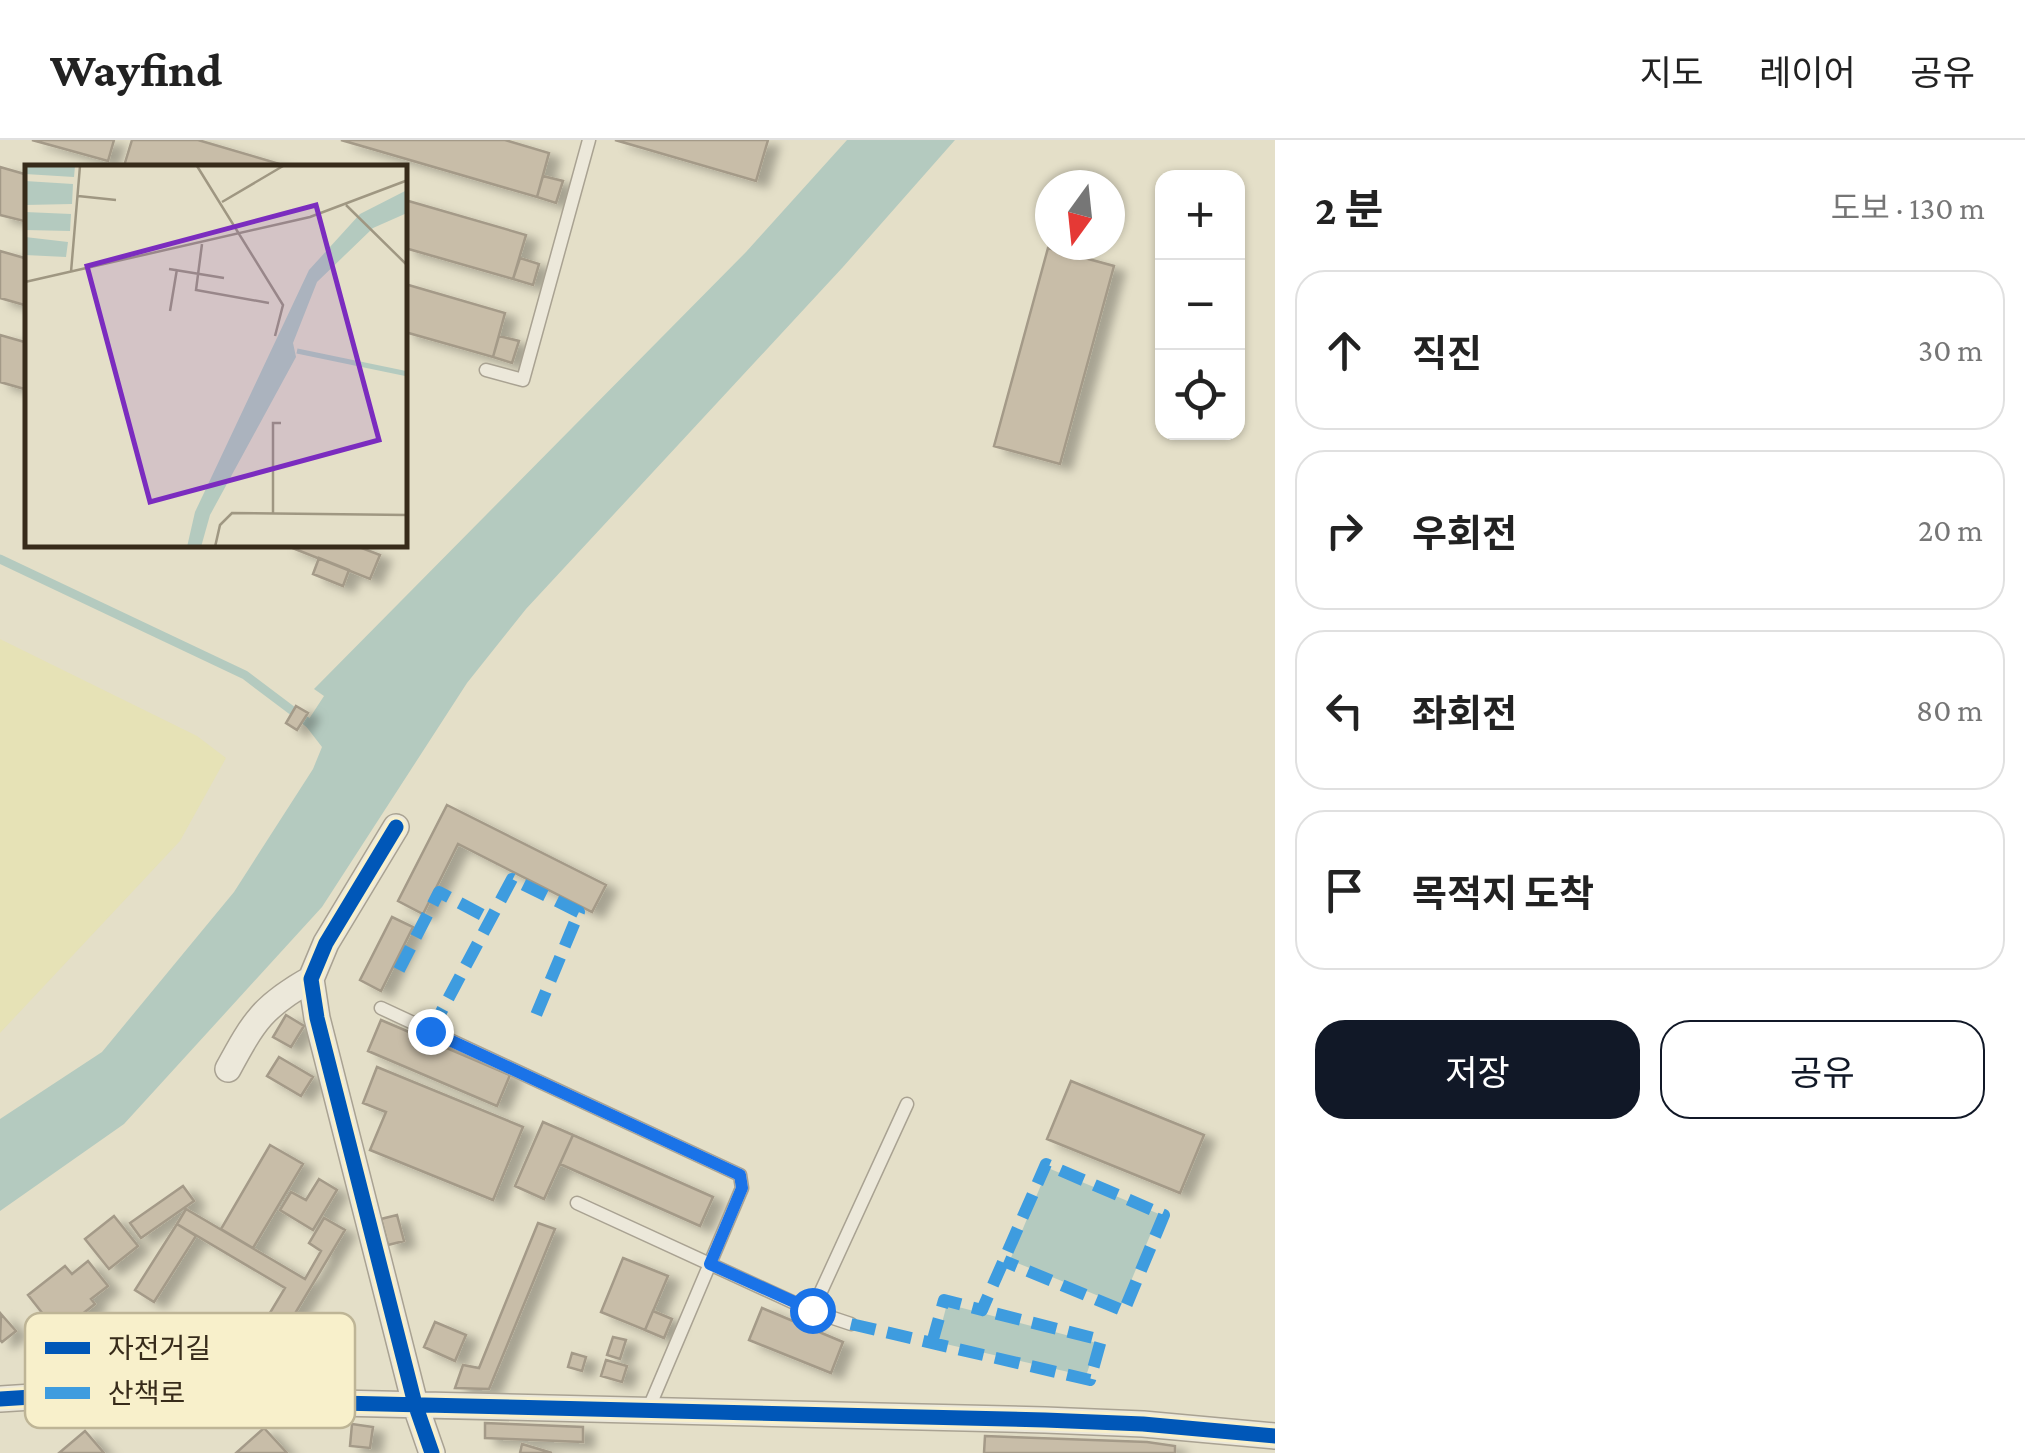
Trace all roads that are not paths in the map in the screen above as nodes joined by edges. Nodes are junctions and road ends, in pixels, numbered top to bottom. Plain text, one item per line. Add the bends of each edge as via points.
1 (589, 140) edge
2 (486, 370) dead end
3 (396, 828) dead end
4 (310, 979) junction
5 (380, 1008) dead end
6 (228, 1068) dead end
7 (907, 1104) dead end
8 (577, 1203) dead end
9 (710, 1264) junction
10 (812, 1310) junction
11 (851, 1324) dead end
12 (25, 1397) edge
13 (0, 1399) edge
14 (355, 1403) edge
15 (415, 1404) junction
16 (648, 1410) junction
17 (1275, 1436) edge
18 (432, 1453) edge

1 - 2 lane via 523,380
3 - 4 street
4 - 6 street via 254,1020
4 - 15 street
5 - 9 lane via 740,1175 742,1188
7 - 10 lane
8 - 9 lane
9 - 10 lane
9 - 16 lane
10 - 11 lane
12 - 13 street
14 - 15 street
15 - 16 street
15 - 18 street
16 - 17 street via 1143,1424

